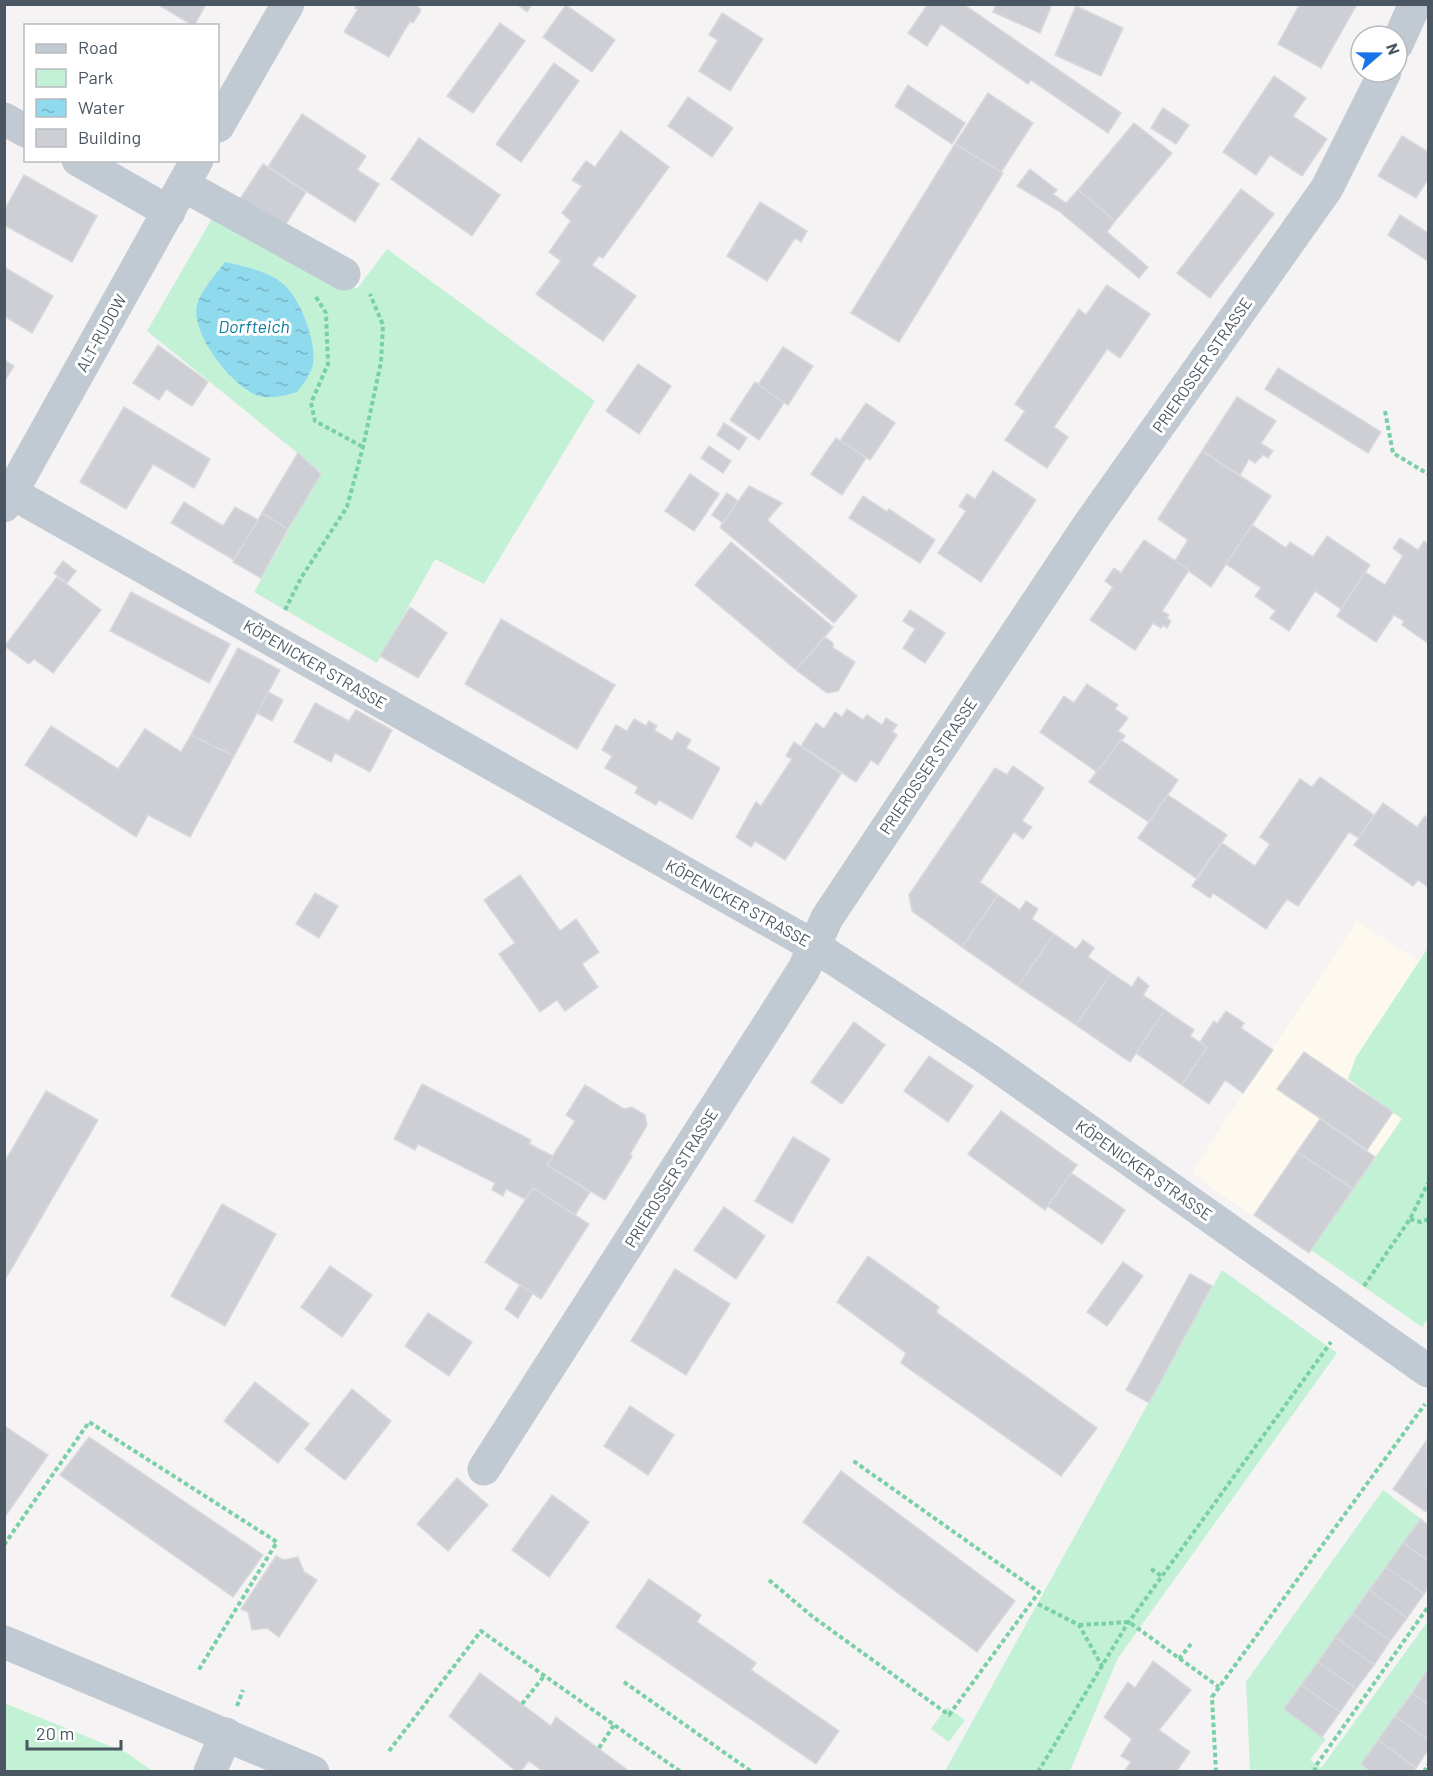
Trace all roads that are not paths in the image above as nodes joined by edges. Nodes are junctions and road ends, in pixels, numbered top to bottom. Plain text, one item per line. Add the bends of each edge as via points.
1 (288, 4) edge
2 (1415, 4) edge
3 (1406, 24) edge
4 (1379, 84) edge
5 (4, 119) edge
6 (219, 124) edge
7 (24, 130) edge
8 (86, 162) edge
9 (183, 186) edge
10 (344, 274) road end
11 (8, 500) edge
12 (814, 946) junction
13 (1428, 1371) edge
14 (484, 1469) dead end
15 (4, 1642) edge
16 (226, 1734) junction
17 (210, 1772) edge
18 (313, 1772) edge

1 - 6 street
2 - 3 street
4 - 12 street, PRIEROSSER STRASSE via 1327,188 1019,627 827,918
5 - 7 street
8 - 9 street
9 - 10 street
9 - 11 street, ALT-RUDOW
11 - 12 street, KÖPENICKER STRASSE
12 - 13 street, KÖPENICKER STRASSE via 986,1058
12 - 14 street, PRIEROSSER STRASSE
15 - 16 street
16 - 17 street
16 - 18 street

